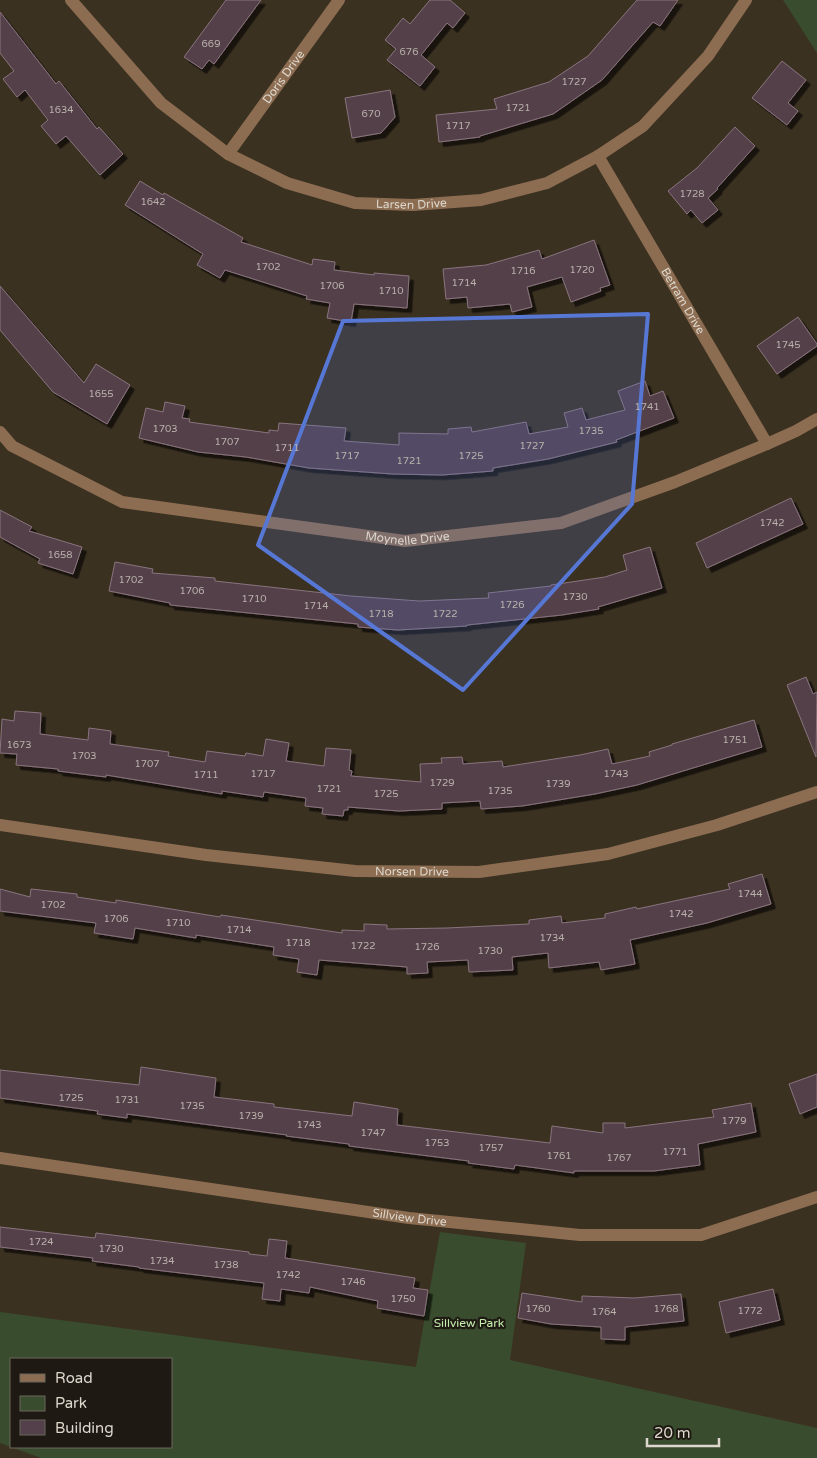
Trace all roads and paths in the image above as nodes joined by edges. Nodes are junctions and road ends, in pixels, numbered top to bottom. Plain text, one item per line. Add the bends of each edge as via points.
1 (71, 0) edge
2 (339, 0) edge
3 (746, 0) edge
4 (228, 154) junction
5 (598, 156) junction
6 (817, 419) edge
7 (0, 432) edge
8 (767, 444) junction
9 (817, 792) edge
10 (0, 825) edge
11 (0, 1158) edge
12 (817, 1197) edge

1 - 4 street, Larsen Drive via 161,103
2 - 4 street, Doris Drive
3 - 5 street, Larsen Drive via 708,56 643,126
4 - 5 street, Larsen Drive via 287,183 355,203 413,205 481,200 547,183
5 - 8 street, Betram Drive
6 - 8 street, Moynelle Drive
7 - 8 street, Moynelle Drive via 12,446 122,502 405,541 561,523 675,482
9 - 10 street, Norsen Drive via 717,825 608,854 479,872 355,872 206,855
11 - 12 street, Sillview Drive via 409,1218 580,1235 702,1235

